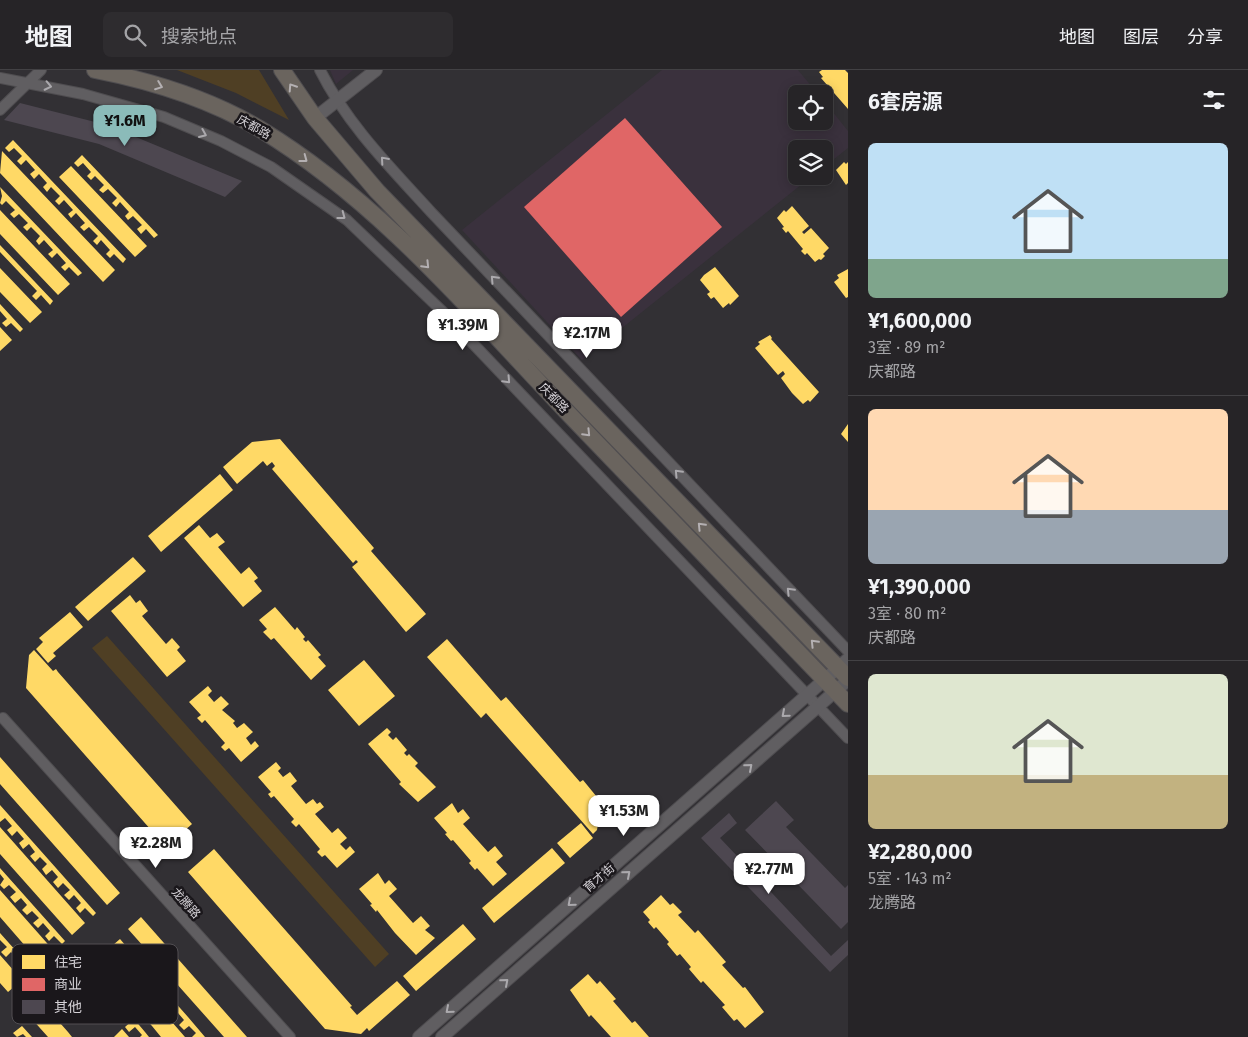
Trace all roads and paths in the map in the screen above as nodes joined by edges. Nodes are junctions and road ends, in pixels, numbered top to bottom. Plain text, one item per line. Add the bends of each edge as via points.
1 (41, 70) edge
2 (95, 70) edge
3 (282, 70) edge
4 (320, 70) edge
5 (376, 70) edge
6 (0, 78) edge
7 (28, 82) junction
8 (338, 100) junction
9 (0, 110) edge
10 (315, 118) junction
11 (848, 651) edge
12 (846, 671) edge
13 (830, 685) junction
14 (806, 695) junction
15 (848, 704) edge
16 (817, 706) junction
17 (4, 718) dead end
18 (848, 738) edge
19 (290, 1037) edge
20 (419, 1037) edge
21 (442, 1037) edge

1 - 7 street
2 -> 13 highway, 庆都路 via 154,83 239,118 293,151 330,179 417,256
10 -> 3 highway, 庆都路
4 - 8 street
5 - 8 street
6 - 7 street
7 - 9 street
7 -> 14 street via 128,105 221,141 271,167 347,220 440,310
8 - 10 street
11 -> 8 street via 431,212 366,140
12 -> 10 highway, 庆都路 via 415,231
12 - 13 street, 育才街
13 - 14 street, 育才街
13 - 15 highway, 庆都路
13 - 16 street, 育才街
14 - 16 street
14 -> 20 street, 育才街
16 - 18 street
21 -> 16 street, 育才街
17 - 19 street, 龙腾路

